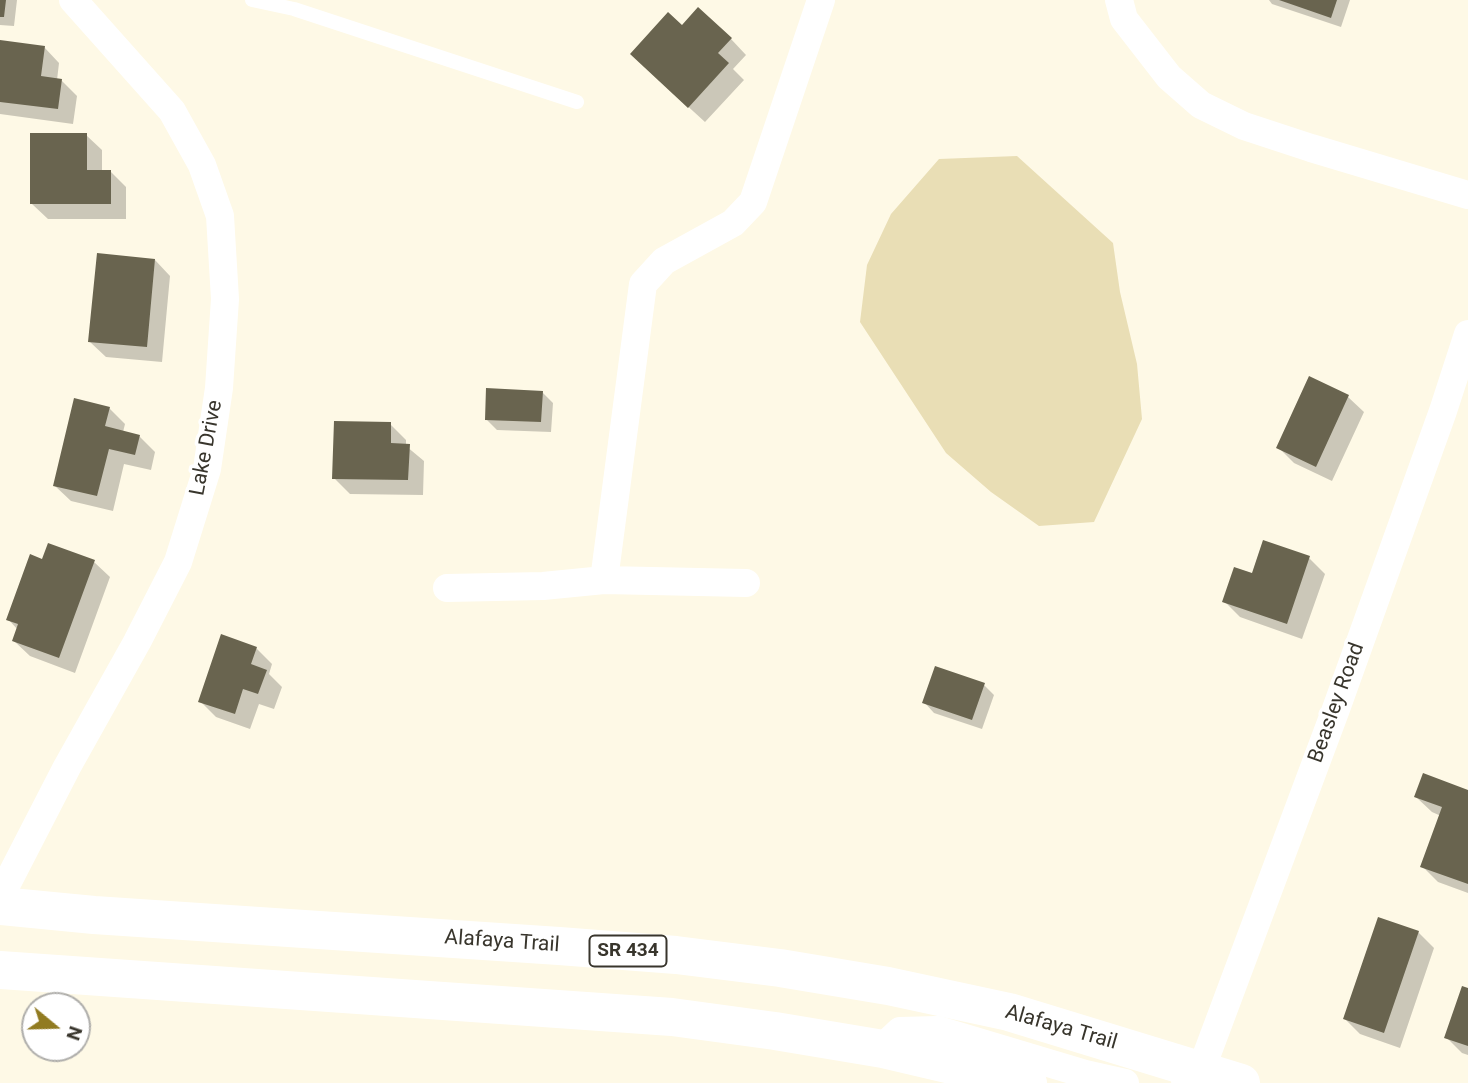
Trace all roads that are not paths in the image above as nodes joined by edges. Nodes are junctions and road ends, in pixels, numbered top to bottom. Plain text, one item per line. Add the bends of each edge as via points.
1 (73, 0) edge
2 (252, 0) edge
3 (821, 0) edge
4 (1118, 0) edge
5 (577, 102) dead end
6 (1468, 195) edge
7 (1468, 334) edge
8 (604, 580) junction
9 (746, 583) dead end
10 (447, 588) dead end
11 (0, 897) edge
12 (0, 906) edge
13 (0, 970) edge
14 (881, 1049) junction
15 (1191, 1077) edge
16 (1028, 1083) edge
17 (1125, 1083) edge
18 (1241, 1083) edge

1 - 11 street, Lake Drive via 172,111 202,165 220,216 225,299 219,388 207,469 178,562
2 - 5 lane via 294,9
3 - 8 street via 753,202 733,223 664,261 643,284
4 - 6 street via 1124,19 1169,77 1201,105 1244,126
7 - 15 street, Beasley Road via 1336,709
8 - 9 street
8 - 10 street
12 - 15 main road, Alafaya Trail / SR 434 via 676,955 780,968 1009,1012
13 - 14 main road via 671,1017
14 - 16 main road
14 - 17 street via 900,1031 938,1030
15 - 18 main road, Alafaya Trail / SR 434

